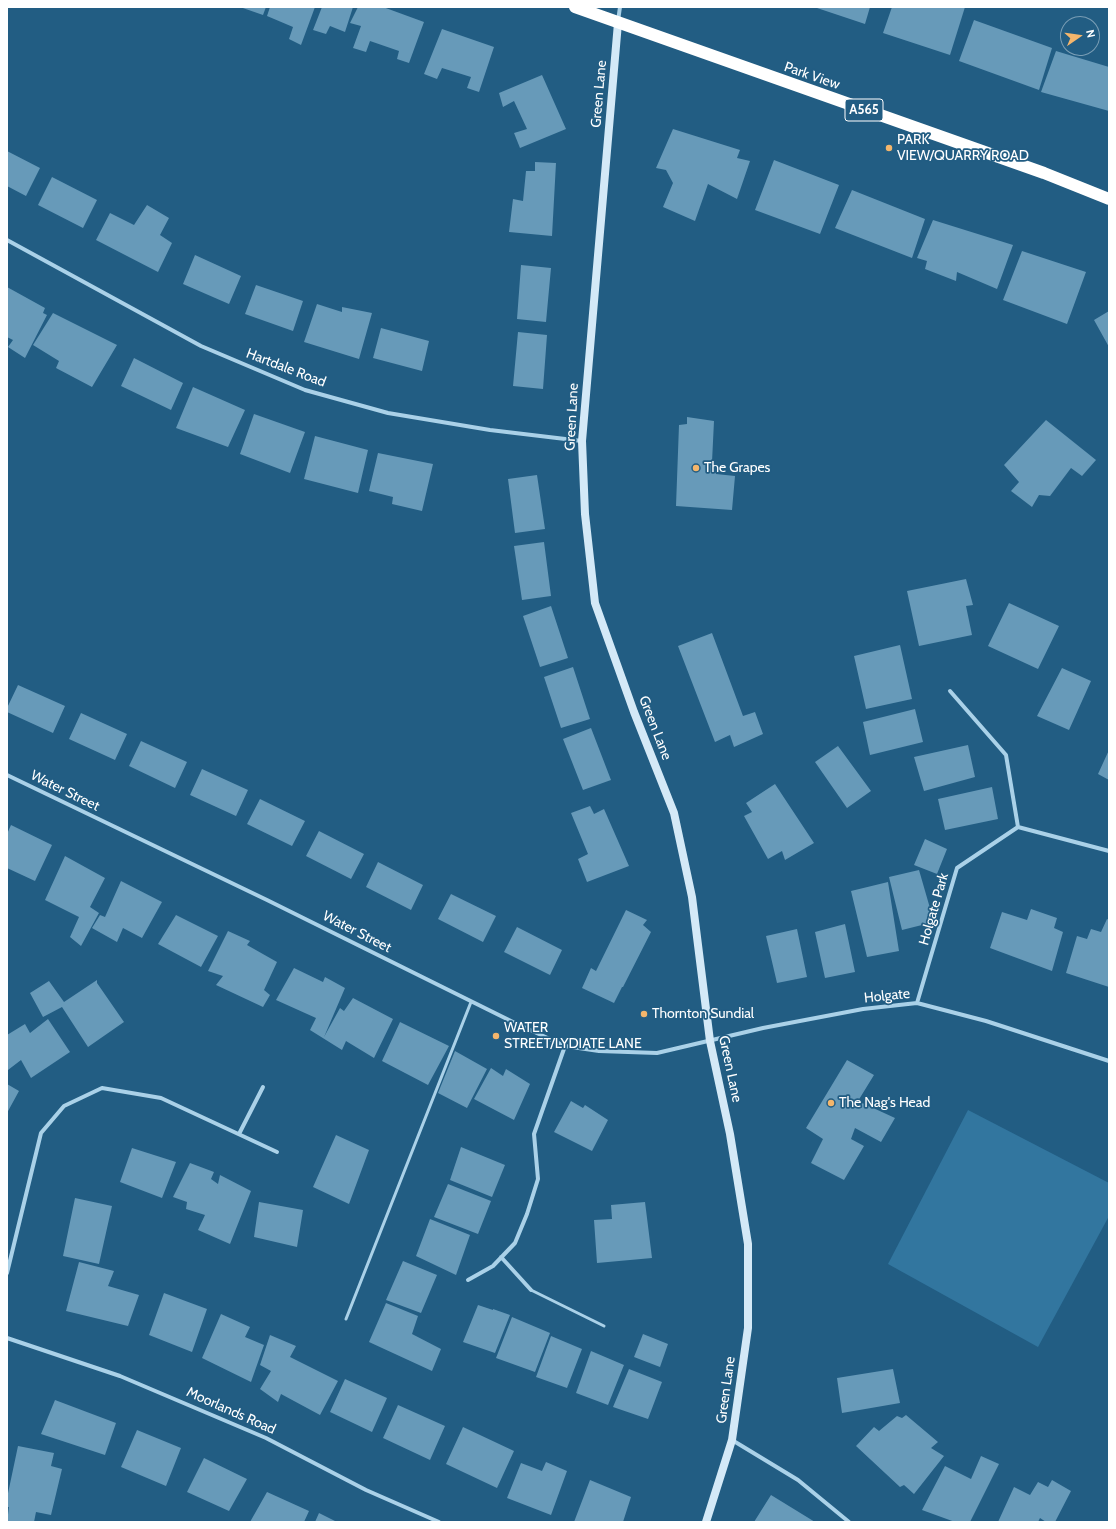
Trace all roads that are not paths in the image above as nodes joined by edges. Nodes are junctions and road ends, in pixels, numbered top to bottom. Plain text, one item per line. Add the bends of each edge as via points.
1 (575, 7) edge
2 (620, 7) edge
3 (618, 23) junction
4 (1109, 199) edge
5 (7, 240) edge
6 (582, 441) junction
7 (950, 691) dead end
8 (7, 775) edge
9 (1018, 827) junction
10 (1109, 851) edge
11 (472, 1002) junction
12 (917, 1004) junction
13 (710, 1041) junction
14 (565, 1046) junction
15 (1109, 1061) edge
16 (263, 1087) dead end
17 (239, 1134) junction
18 (277, 1152) dead end
19 (501, 1258) junction
20 (7, 1273) edge
21 (468, 1280) dead end
22 (531, 1290) joint
23 (346, 1319) dead end
24 (604, 1326) dead end
25 (7, 1338) edge
26 (732, 1440) junction
27 (439, 1522) edge
28 (706, 1522) edge
29 (849, 1522) edge

1 - 3 highway, A565
2 - 3 street
3 - 4 highway, Park View / A565 via 1044,173
3 - 6 main road, Green Lane
5 - 6 street, Hartdale Road via 201,346 305,390 388,413 490,430
6 - 13 main road, Green Lane via 585,514 596,603 634,712 674,813 692,897
7 - 9 street via 1006,755
8 - 11 street, Water Street
9 - 10 street
9 - 12 street, Holgate Park via 957,868
11 - 14 street, Water Street
11 - 23 lane
12 - 13 street, Holgate via 863,1009
12 - 15 street, Holgate via 986,1021
13 - 14 street, Water Street via 657,1052 600,1051
13 - 26 main road, Green Lane via 730,1134 748,1244 748,1328
14 - 19 street via 534,1134 538,1179 515,1243
16 - 17 street
17 - 18 street
17 - 20 street via 161,1098 102,1088 64,1106 41,1133
19 - 21 street via 493,1266
19 - 22 street
22 - 24 lane
25 - 27 street, Moorlands Road via 120,1376 215,1416 266,1438 366,1490
26 - 28 main road, Green Lane
26 - 29 street via 798,1480

